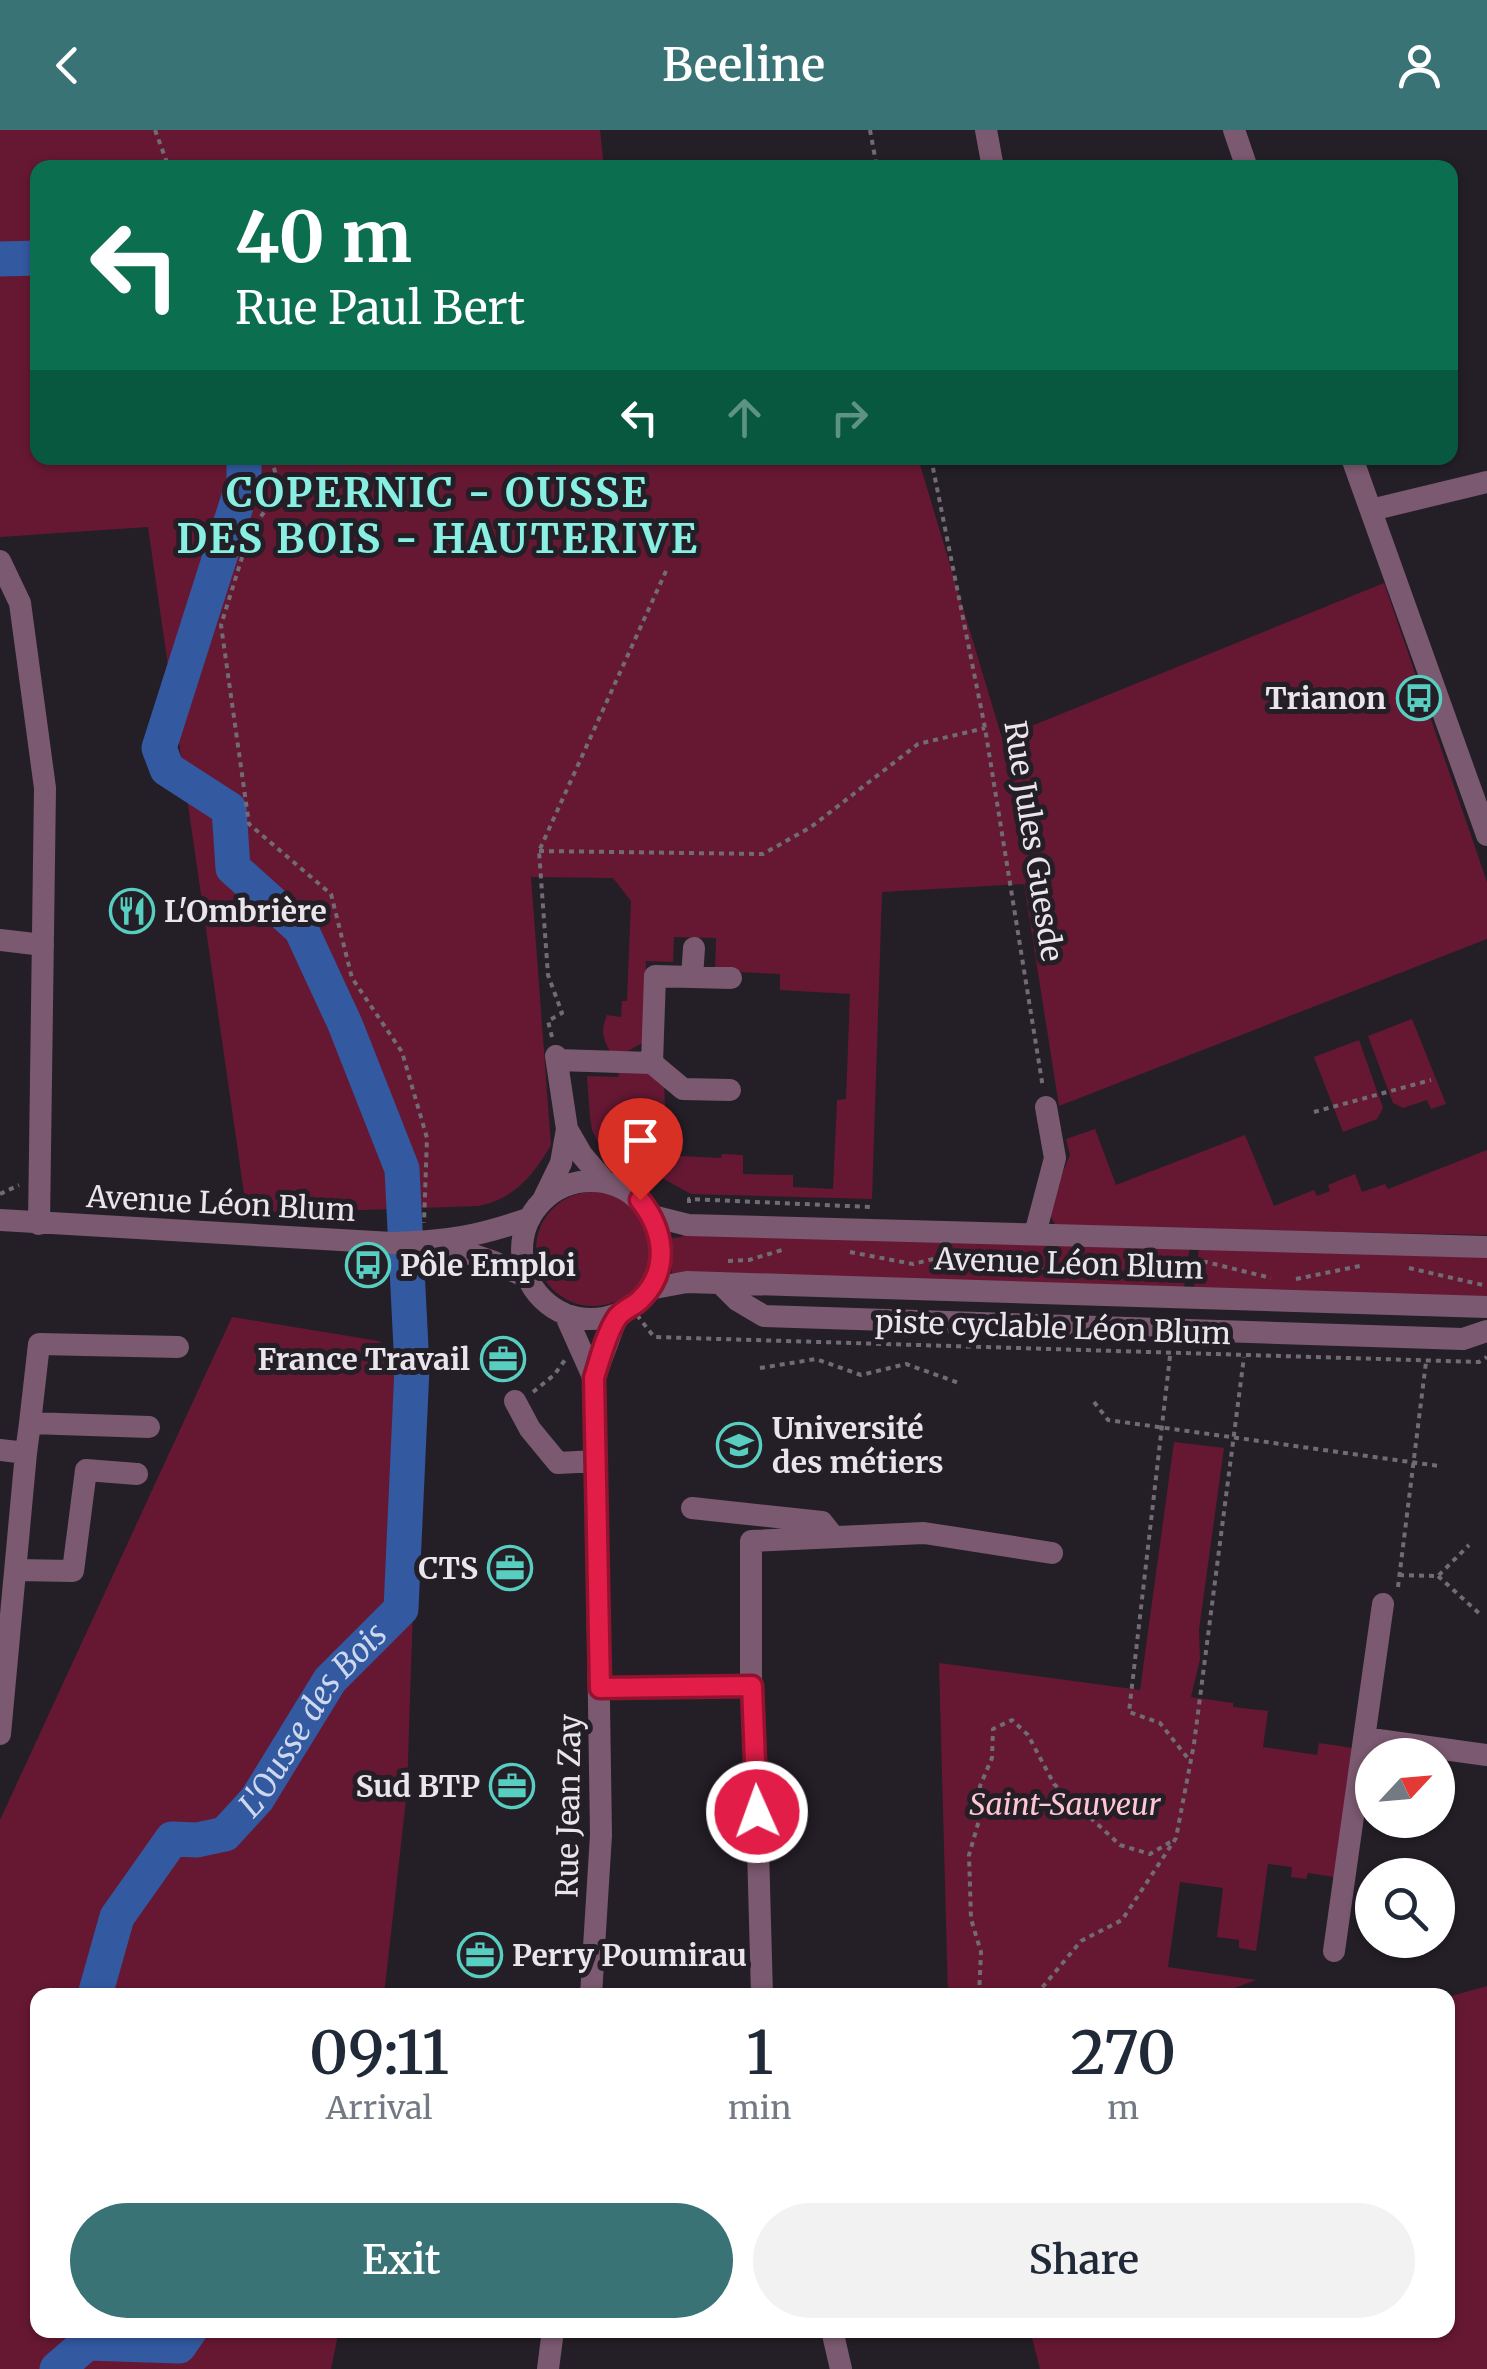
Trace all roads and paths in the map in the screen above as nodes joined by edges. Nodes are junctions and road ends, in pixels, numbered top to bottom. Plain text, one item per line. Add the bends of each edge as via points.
1 (155, 130) edge
2 (870, 130) edge
3 (986, 130) edge
4 (1234, 130) edge
5 (166, 160) edge
6 (876, 160) edge
7 (991, 160) edge
8 (1245, 160) edge
9 (274, 465) edge
10 (932, 465) edge
11 (1355, 465) edge
12 (1487, 482) edge
13 (1371, 510) junction
14 (0, 560) edge
15 (666, 571) dead end
16 (985, 728) junction
17 (1487, 835) edge
18 (539, 852) junction
19 (0, 940) edge
20 (43, 945) junction
21 (694, 948) dead end
22 (692, 978) junction
23 (731, 978) dead end
24 (556, 1058) junction
25 (652, 1063) junction
26 (1431, 1080) dead end
27 (730, 1090) dead end
28 (1046, 1107) joint
29 (1314, 1112) dead end
30 (567, 1129) junction
31 (605, 1182) junction
32 (537, 1208) junction
33 (652, 1216) junction
34 (0, 1220) edge
35 (40, 1224) junction
36 (1035, 1234) junction
37 (430, 1242) junction
38 (795, 1246) dead end
39 (834, 1248) dead end
40 (1487, 1248) edge
41 (957, 1253) dead end
42 (970, 1255) dead end
43 (1368, 1266) dead end
44 (1402, 1266) dead end
45 (719, 1272) junction
46 (1057, 1273) dead end
47 (1134, 1274) dead end
48 (528, 1278) junction
49 (1276, 1278) dead end
50 (1487, 1286) edge
51 (649, 1289) junction
52 (1292, 1290) junction
53 (1487, 1307) edge
54 (624, 1311) junction
55 (565, 1314) junction
56 (1487, 1330) edge
57 (1329, 1334) junction
58 (579, 1346) junction
59 (178, 1348) dead end
60 (1428, 1349) junction
61 (1171, 1354) junction
62 (1244, 1356) junction
63 (1487, 1357) edge
64 (760, 1368) dead end
65 (594, 1378) junction
66 (959, 1383) dead end
67 (521, 1399) joint
68 (1094, 1402) dead end
69 (30, 1423) junction
70 (150, 1426) dead end
71 (1162, 1428) junction
72 (1234, 1438) junction
73 (0, 1450) edge
74 (26, 1453) junction
75 (596, 1461) junction
76 (1414, 1463) junction
77 (1439, 1466) dead end
78 (136, 1474) dead end
79 (12, 1476) edge
80 (692, 1508) dead end
81 (10, 1524) edge
82 (834, 1536) junction
83 (1469, 1545) dead end
84 (1052, 1553) dead end
85 (16, 1570) junction
86 (1399, 1575) junction
87 (1438, 1576) junction
88 (1390, 1596) joint
89 (6, 1611) edge
90 (1481, 1616) dead end
91 (752, 1686) junction
92 (600, 1688) junction
93 (0, 1734) edge
94 (1364, 1738) edge
95 (1455, 1751) edge
96 (1487, 1755) edge
97 (1190, 1761) junction
98 (1355, 1802) edge
99 (1176, 1838) junction
100 (1334, 1952) dead end
101 (591, 1988) edge
102 (762, 1988) edge
103 (979, 1988) edge
104 (1042, 1988) edge
105 (552, 2338) edge
106 (834, 2338) edge
107 (548, 2369) edge
108 (840, 2369) edge

1 - 5 path
2 - 6 path
3 - 7 street
4 - 8 street
9 - 37 path via 279,490 250,532 222,625 249,824 331,894 352,978 402,1052 427,1138
10 - 16 path, Rue Jules Guesde
11 - 13 street
12 - 13 street
13 - 17 street
14 - 20 street via 20,602 45,788
15 - 18 path
16 - 18 path via 918,744 811,828 763,854
16 - 28 path, Rue Jules Guesde
18 - 24 path via 548,976 562,1013 548,1021
19 - 20 street
20 - 35 street
21 - 22 street
22 - 23 street
22 - 25 street via 655,976
24 - 25 street
24 - 30 street
25 - 27 street via 683,1089
26 - 29 path
28 - 36 street via 1055,1158
30 - 31 street
30 - 32 street via 561,1163
31 - 32 street via 562,1187
31 - 33 street via 624,1188
32 - 37 street, Avenue Léon Blum via 496,1230
32 - 48 street via 523,1237
33 - 36 street, Avenue Léon Blum via 688,1225
33 - 51 street via 661,1253
34 - 35 street, Avenue Léon Blum
35 - 37 street, Avenue Léon Blum
36 - 40 street, Avenue Léon Blum
37 - 48 street, Avenue Léon Blum
38 - 45 path
39 - 41 path via 913,1264
42 - 46 path
43 - 52 path via 1351,1266
44 - 50 path
45 - 51 street, Avenue Léon Blum
45 - 52 street, Avenue Léon Blum
45 - 57 street via 737,1300 764,1316
47 - 49 path via 1206,1262
48 - 55 street via 537,1294
51 - 54 street
52 - 53 street, Avenue Léon Blum
52 - 57 street
54 - 55 street via 600,1319
54 - 61 path, piste cyclable Léon Blum via 654,1337
54 - 65 street, Rue Jean Zay
55 - 58 street, Rue Jean Zay
56 - 60 street
57 - 60 street
58 - 65 street, Rue Jean Zay
58 - 67 path
59 - 69 street via 38,1344
60 - 62 path, piste cyclable Léon Blum
60 - 63 path, piste cyclable Léon Blum via 1479,1362
60 - 76 path
61 - 62 path, piste cyclable Léon Blum
61 - 71 path
62 - 72 path
64 - 66 path via 816,1359 861,1375 906,1364
65 - 75 street, Rue Jean Zay
67 - 75 street via 530,1430 558,1463
68 - 71 path via 1108,1420
69 - 70 street
69 - 74 street
71 - 72 path
71 - 97 path via 1129,1712 1160,1723
72 - 76 path
72 - 97 path
73 - 74 street
74 - 79 street
75 - 92 street, Rue Jean Zay
76 - 77 path
76 - 86 path
78 - 85 street via 86,1470 73,1571
79 - 81 street
80 - 82 street via 822,1522
81 - 85 street
82 - 84 street via 924,1532
82 - 91 street via 751,1541
83 - 87 path
85 - 89 street
86 - 87 path
86 - 88 path
87 - 90 path
88 - 94 street
89 - 93 street
91 - 92 street
91 - 102 street
92 - 101 street, Rue Jean Zay via 601,1835
95 - 96 street
97 - 99 path
98 - 100 street
99 - 103 path via 1150,1854 1120,1845 1054,1784 1028,1734 1012,1720 993,1729 968,1855
99 - 104 path via 1122,1920 1081,1941
105 - 107 street
106 - 108 street

